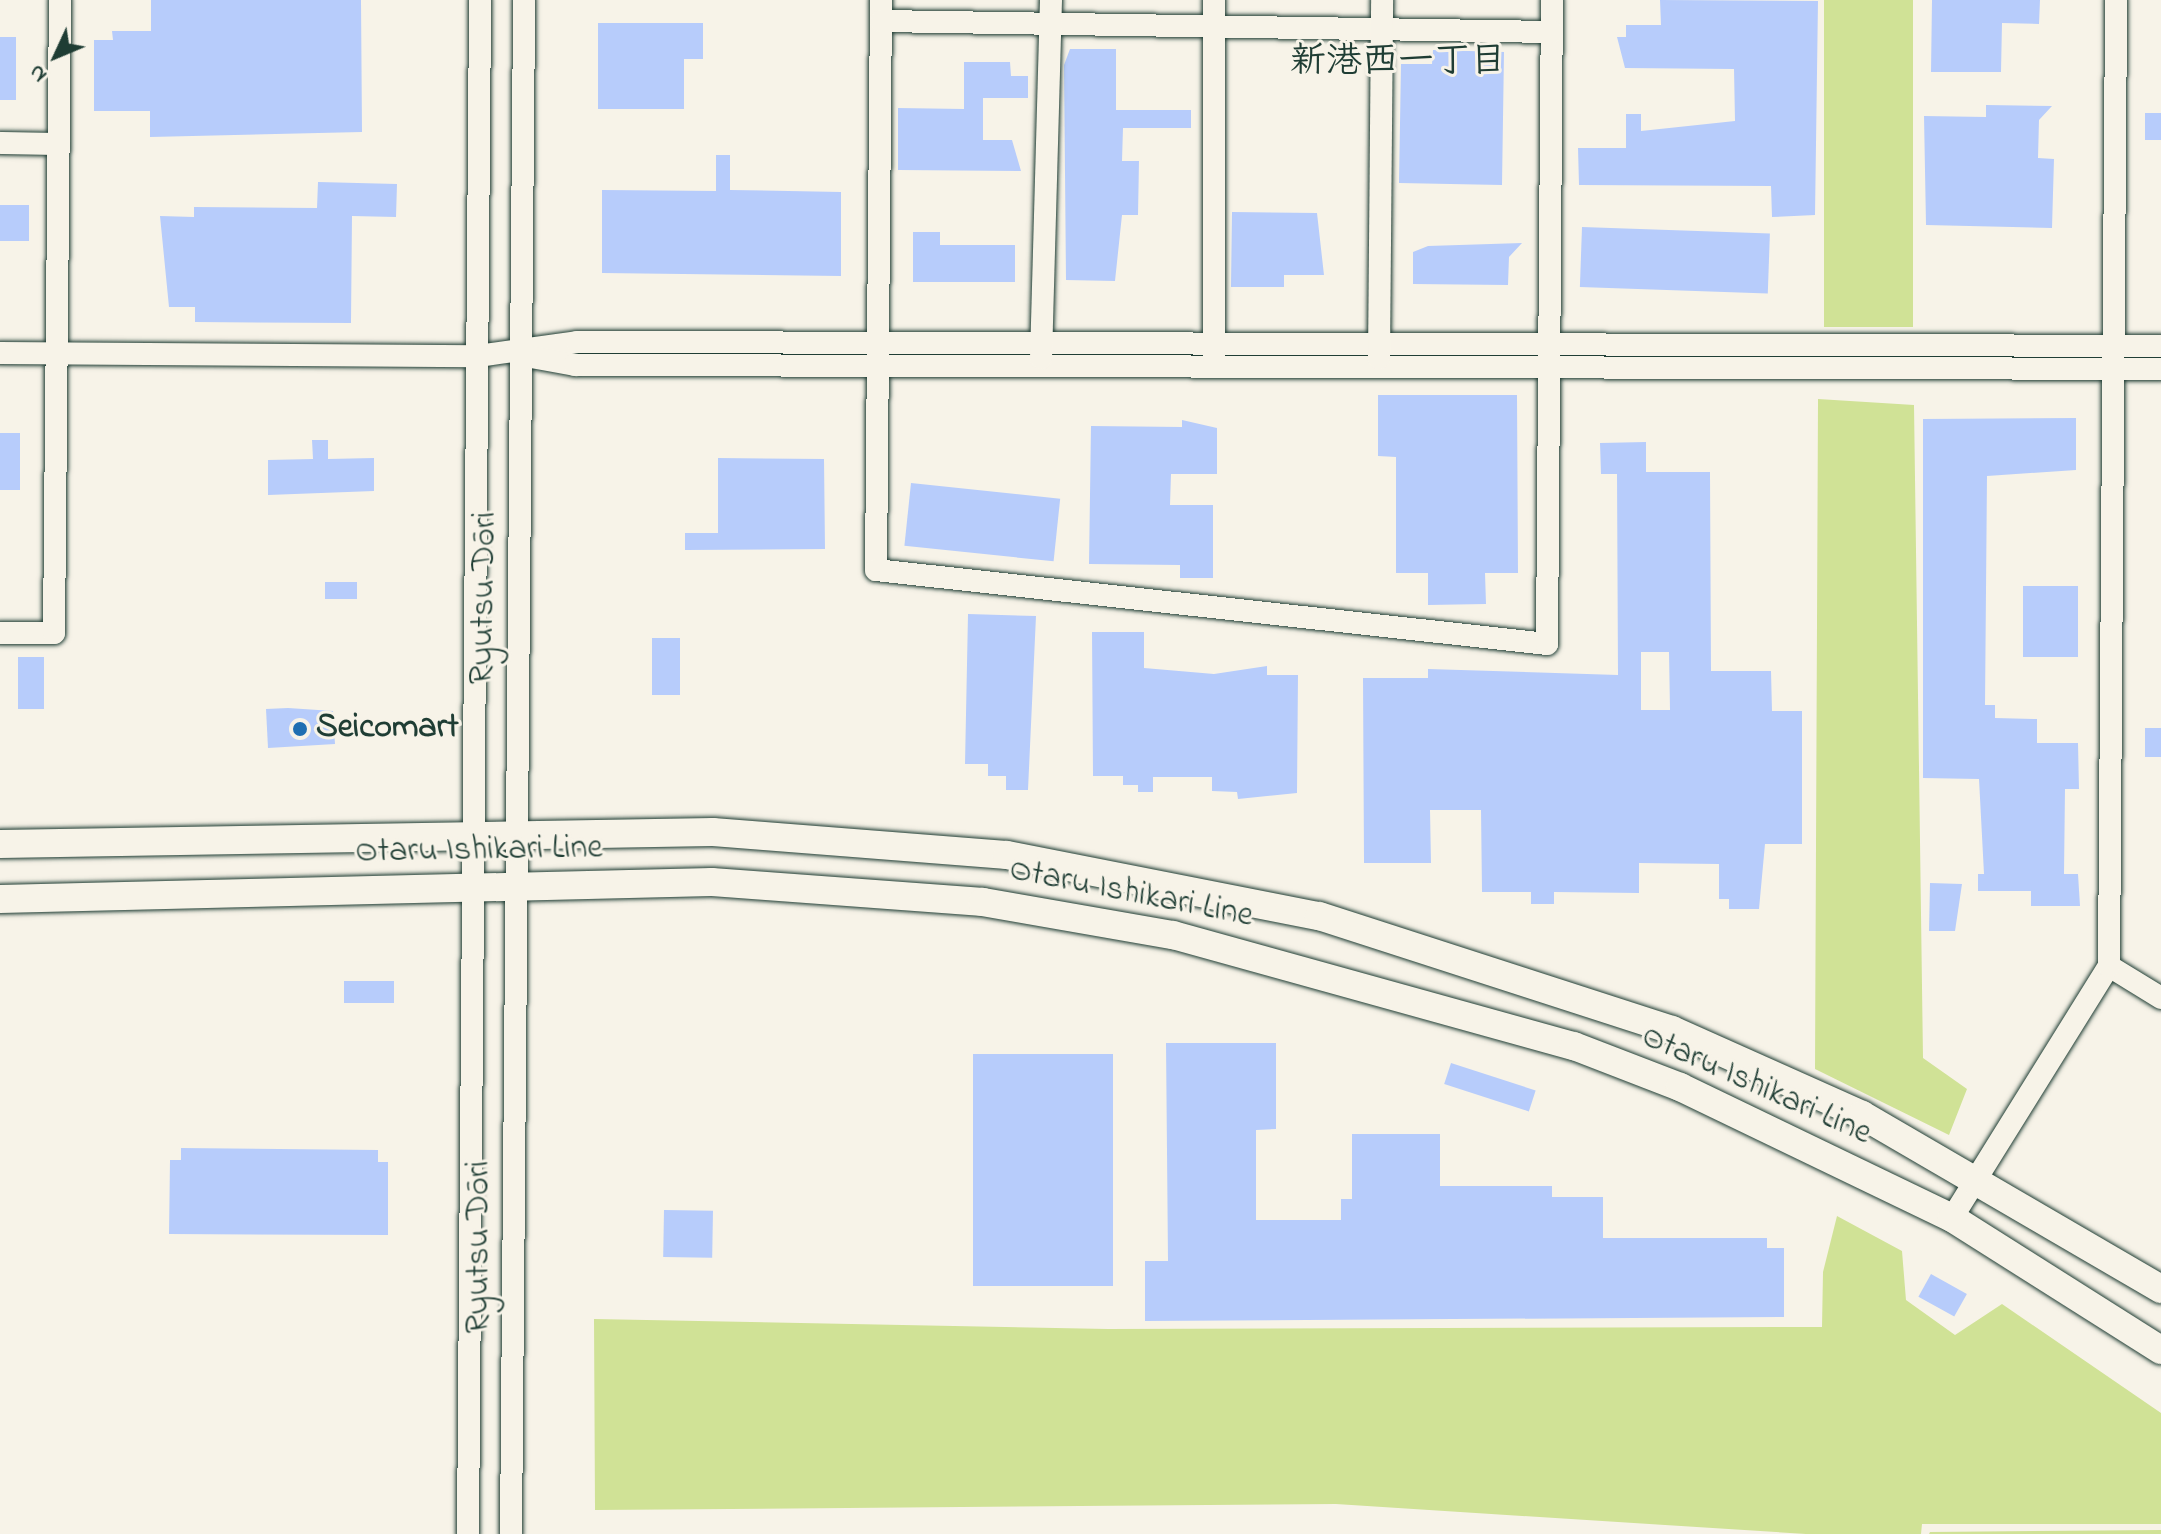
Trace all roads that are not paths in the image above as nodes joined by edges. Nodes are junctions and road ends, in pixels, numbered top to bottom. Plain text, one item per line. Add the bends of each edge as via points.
1 (60, 0) edge
2 (480, 0) edge
3 (524, 0) edge
4 (1051, 0) edge
5 (1214, 0) edge
6 (1382, 0) edge
7 (1552, 0) edge
8 (2116, 0) edge
9 (881, 10) edge
10 (1051, 24) junction
11 (1214, 26) junction
12 (1382, 29) junction
13 (1552, 32) junction
14 (0, 143) edge
15 (59, 144) junction
16 (878, 343) junction
17 (1041, 344) junction
18 (1213, 344) junction
19 (1377, 344) junction
20 (1551, 345) junction
21 (2111, 346) junction
22 (2161, 346) edge
23 (0, 353) edge
24 (58, 353) junction
25 (523, 355) junction
26 (478, 356) junction
27 (879, 366) junction
28 (1042, 367) junction
29 (1215, 367) junction
30 (1380, 367) junction
31 (1553, 368) junction
32 (2111, 369) junction
33 (2161, 369) edge
34 (0, 633) edge
35 (474, 834) junction
36 (515, 835) junction
37 (0, 844) edge
38 (516, 886) junction
39 (472, 887) junction
40 (0, 899) edge
41 (2109, 966) junction
42 (2161, 998) edge
43 (1981, 1178) junction
44 (1952, 1218) junction
45 (2161, 1289) edge
46 (2161, 1350) edge
47 (468, 1534) edge
48 (511, 1534) edge

1 - 15 street
2 - 26 street, Ryutsu Dōri
3 - 25 street, Ryutsu Dōri
4 - 10 street
5 - 11 street
6 - 12 street
7 - 13 street
8 - 21 street
9 - 10 street
9 - 16 street
10 - 11 street
10 - 17 street
11 - 12 street
11 - 18 street
12 - 13 street
12 - 19 street
13 - 20 street
14 - 15 street
15 - 24 street
16 - 17 street
16 - 25 street via 577,342
16 - 27 street
17 - 18 street
17 - 28 street
18 - 19 street
18 - 29 street
19 - 20 street
19 - 30 street
20 - 21 street
20 - 31 street
21 - 22 street
21 - 32 street
23 - 24 street
24 - 26 street
24 - 34 street via 54,633
25 - 26 street
25 - 27 street via 575,365
25 - 36 street, Ryutsu Dōri
26 - 35 street, Ryutsu Dōri
27 - 28 street
27 - 31 street via 876,570 1547,644
28 - 29 street
29 - 30 street
30 - 31 street
31 - 32 street
32 - 33 street
32 - 41 street
35 - 36 main road, Otaru Ishikari Line
35 - 37 main road, Otaru Ishikari Line
35 - 39 street, Ryutsu Dōri
36 - 38 street, Ryutsu Dōri
36 - 43 main road, Otaru Ishikari Line via 713,832 1007,855 1319,916 1672,1030
38 - 39 main road, Otaru Ishikari Line
38 - 44 main road, Otaru Ishikari Line via 712,882 983,902 1173,935 1574,1046 1680,1087
38 - 48 street, Ryutsu Dōri
39 - 40 main road, Otaru Ishikari Line
39 - 47 street, Ryutsu Dōri
41 - 42 street
41 - 43 street
43 - 44 street
43 - 45 main road, Otaru Ishikari Line
44 - 46 main road, Otaru Ishikari Line

